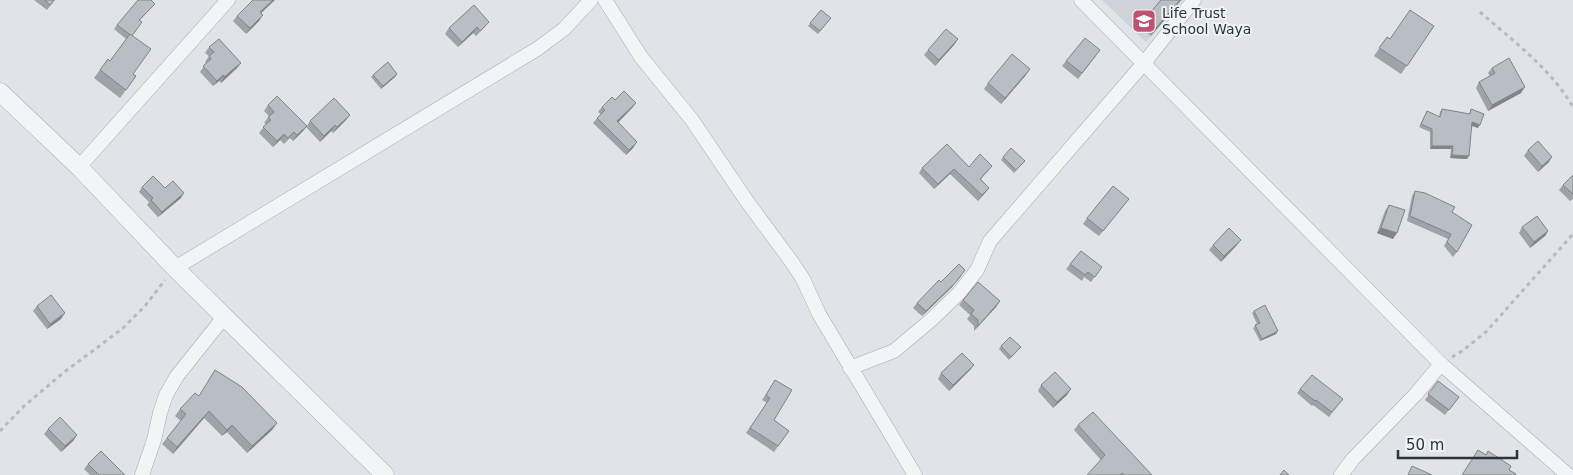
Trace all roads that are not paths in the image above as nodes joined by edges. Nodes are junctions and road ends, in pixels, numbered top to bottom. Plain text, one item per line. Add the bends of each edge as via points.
1 (228, 0) edge
2 (591, 0) edge
3 (605, 0) edge
4 (1081, 0) edge
5 (1194, 0) edge
6 (1144, 63) junction
7 (0, 92) edge
8 (79, 167) junction
9 (175, 268) junction
10 (224, 317) junction
11 (1441, 364) junction
12 (850, 368) junction
13 (142, 475) edge
14 (385, 475) edge
15 (915, 475) edge
16 (1341, 475) edge
17 (1568, 475) edge

1 - 8 street
2 - 9 street via 564,29 537,50
3 - 12 street via 641,57 692,120 803,279
4 - 6 street
5 - 6 street
6 - 11 street
6 - 12 street via 990,242 977,270 959,293 894,352
7 - 8 street
8 - 9 street
9 - 10 street
10 - 13 street via 177,376 166,395
10 - 14 street
11 - 16 street
11 - 17 street
12 - 15 street

